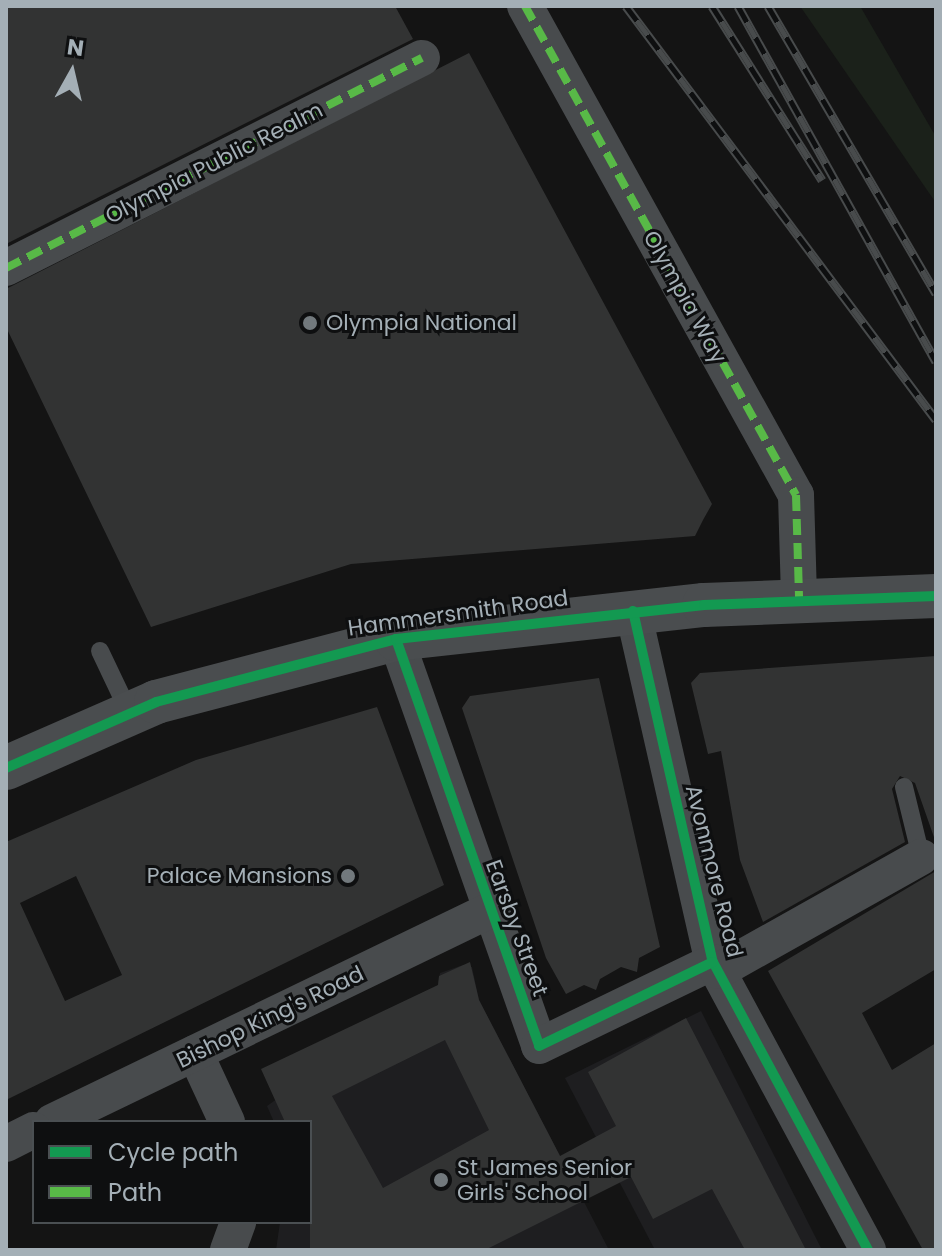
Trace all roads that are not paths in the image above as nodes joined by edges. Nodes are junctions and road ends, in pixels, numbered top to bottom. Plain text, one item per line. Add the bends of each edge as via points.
1 (525, 6) edge
2 (422, 58) dead end
3 (6, 268) edge
4 (936, 596) edge
5 (799, 599) junction
6 (633, 611) junction
7 (396, 639) junction
8 (100, 651) dead end
9 (129, 712) junction
10 (6, 768) edge
11 (904, 787) dead end
12 (921, 857) joint
13 (489, 911) junction
14 (716, 966) junction
15 (195, 1053) junction
16 (56, 1120) edge
17 (226, 1120) edge
18 (32, 1131) edge
19 (6, 1144) edge
20 (237, 1224) edge
21 (228, 1250) edge
22 (868, 1250) edge

1 - 5 street, Olympia Way via 796,495
2 - 3 street, Olympia Public Realm
4 - 5 main road, Hammersmith Road
5 - 6 main road, Hammersmith Road
6 - 7 main road, Hammersmith Road
6 - 14 street, Avonmore Road
7 - 9 main road, Hammersmith Road via 257,670
7 - 13 street, Earsby Street
8 - 9 lane
9 - 10 main road, Hammersmith Road
11 - 12 lane
12 - 14 street
13 - 14 street, Earsby Street via 539,1046
13 - 15 street, Bishop King's Road
14 - 22 street, Avonmore Road
15 - 16 street, Bishop King's Road
15 - 17 street
18 - 19 street
20 - 21 street

